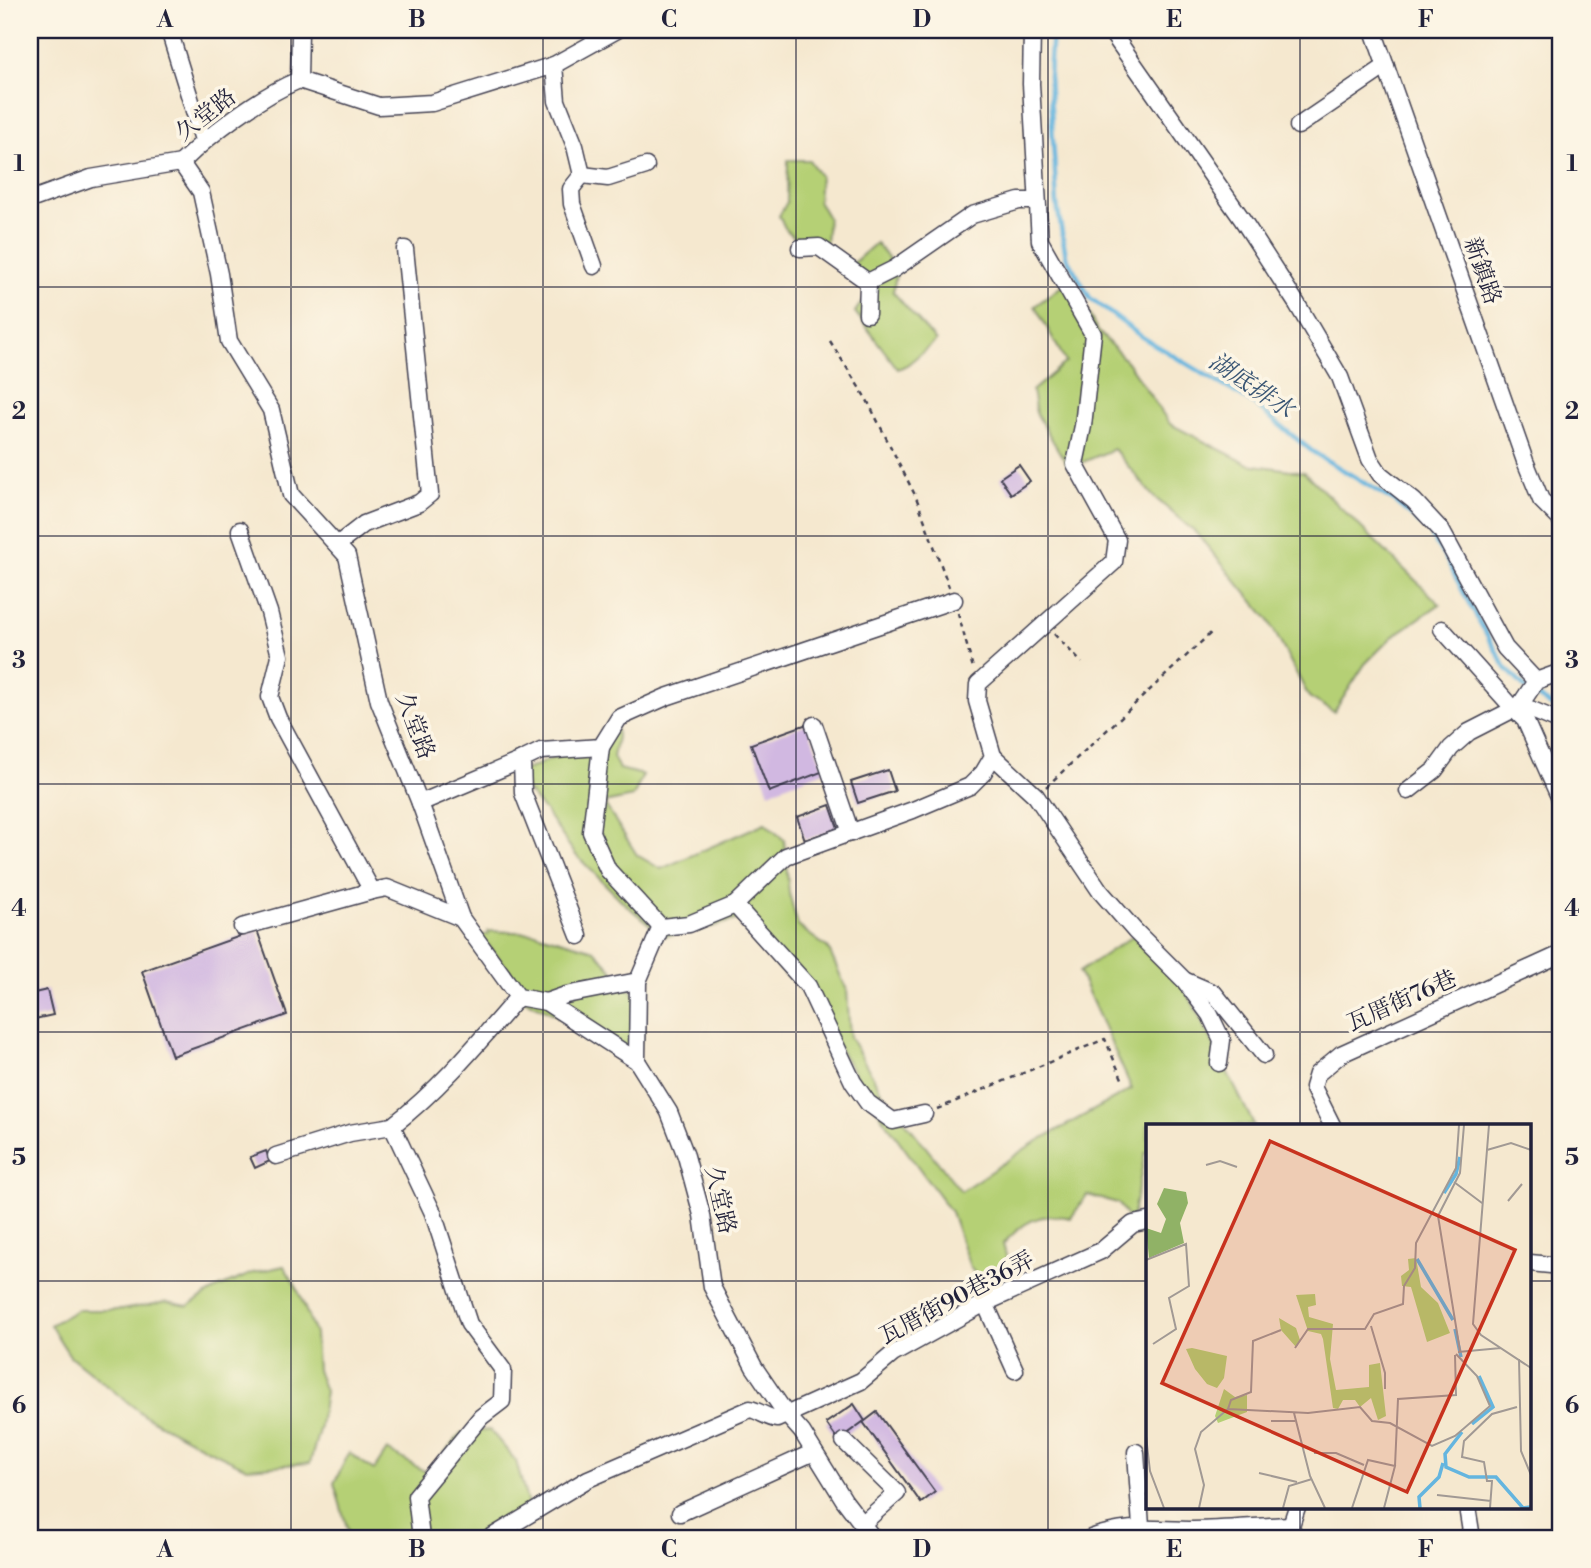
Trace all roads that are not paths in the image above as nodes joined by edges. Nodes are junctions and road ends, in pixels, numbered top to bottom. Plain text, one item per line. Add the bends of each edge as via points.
1 (169, 30) edge
2 (300, 30) edge
3 (617, 30) edge
4 (1032, 30) edge
5 (1110, 30) edge
6 (1373, 30) edge
7 (554, 65) junction
8 (1386, 66) junction
9 (299, 80) junction
10 (1298, 126) dead end
11 (203, 141) junction
12 (181, 163) junction
13 (646, 166) dead end
14 (582, 175) junction
15 (30, 200) edge
16 (1037, 201) junction
17 (405, 248) dead end
18 (800, 248) dead end
19 (594, 266) dead end
20 (868, 282) junction
21 (867, 314) dead end
22 (1561, 520) edge
23 (240, 530) dead end
24 (337, 545) junction
25 (954, 600) road end
26 (1442, 629) dead end
27 (1561, 672) edge
28 (1536, 681) junction
29 (1517, 707) junction
30 (1561, 722) edge
31 (814, 724) dead end
32 (601, 747) junction
33 (993, 756) junction
34 (522, 760) junction
35 (1408, 791) dead end
36 (1561, 801) edge
37 (420, 803) junction
38 (851, 833) junction
39 (372, 891) junction
40 (735, 905) junction
41 (461, 918) junction
42 (660, 926) junction
43 (242, 927) dead end
44 (579, 936) dead end
45 (1561, 954) edge
46 (1184, 980) junction
47 (638, 981) junction
48 (518, 997) junction
49 (546, 1002) junction
50 (1264, 1055) dead end
51 (637, 1061) junction
52 (1219, 1063) dead end
53 (924, 1114) road end
54 (1332, 1124) edge
55 (391, 1126) junction
56 (276, 1156) dead end
57 (1146, 1221) edge
58 (1532, 1263) edge
59 (1561, 1266) edge
60 (985, 1303) junction
61 (1015, 1370) dead end
62 (786, 1414) junction
63 (844, 1441) dead end
64 (814, 1452) junction
65 (1136, 1452) dead end
66 (1297, 1508) edge
67 (1467, 1508) edge
68 (680, 1513) dead end
69 (862, 1524) junction
70 (1142, 1527) junction
71 (1293, 1531) edge
72 (421, 1538) edge
73 (489, 1538) edge
74 (873, 1538) edge
75 (1091, 1538) edge
76 (1472, 1538) edge

1 - 11 street
2 - 9 street
3 - 7 street
4 - 16 street
5 - 28 street via 1297,304 1340,377 1370,459 1380,474 1441,530 1505,648
6 - 8 street, 新鎮路
7 - 9 street via 432,103 379,106
7 - 14 street via 557,101
8 - 10 street
8 - 22 street, 新鎮路 via 1525,461 1541,500
9 - 11 street, 久堂路
11 - 12 street, 久堂路
12 - 15 street via 91,178
12 - 24 street, 久堂路 via 201,192 229,341 271,410 290,495
13 - 14 street via 608,178
14 - 19 street via 571,189 572,204
16 - 20 street via 1019,201 972,215
16 - 33 street via 1040,241 1093,334 1075,464 1117,540 1114,562 978,684 977,701
17 - 24 street via 430,494 419,503 364,524
18 - 20 street via 819,247
20 - 21 street
23 - 39 street via 280,656 270,697
24 - 37 street, 久堂路 via 347,556 379,701
25 - 32 street via 666,698 619,718
26 - 29 street
27 - 28 street
28 - 29 street
29 - 30 street
29 - 35 street via 1469,733
29 - 36 street
31 - 38 street
32 - 34 street via 541,751
32 - 42 street via 591,832 608,870
33 - 38 street via 970,786
33 - 46 street via 1036,796 1100,891
34 - 37 street
34 - 44 street via 523,793
37 - 41 street, 久堂路
38 - 40 street via 786,856
39 - 41 street via 387,888
39 - 43 street
40 - 42 street via 689,924
40 - 53 street via 808,986 853,1082 868,1103 893,1121
41 - 48 street, 久堂路
42 - 47 street
45 - 54 street, 瓦厝街76巷 via 1341,1054 1317,1074 1313,1087
46 - 50 street via 1214,993
46 - 52 street via 1222,1040
47 - 49 street
47 - 51 street
48 - 49 street, 久堂路
48 - 55 street via 452,1073
49 - 51 street, 久堂路
51 - 62 street, 久堂路 via 669,1112 686,1156 702,1215 712,1287 754,1367
55 - 56 street via 350,1133
55 - 72 street via 433,1213 469,1324 503,1370 502,1401 481,1417 416,1496
57 - 60 street, 瓦厝街90巷36弄 via 1133,1224 1101,1251
58 - 59 street
60 - 61 street
60 - 62 street, 瓦厝街90巷36弄 via 893,1354 861,1381
62 - 64 street, 久堂路
62 - 73 street via 777,1419 750,1409 588,1479
63 - 69 street via 897,1493
64 - 68 street
64 - 69 street, 久堂路
65 - 70 street
66 - 71 street
67 - 76 street
69 - 74 street, 久堂路
70 - 71 street
70 - 75 street

